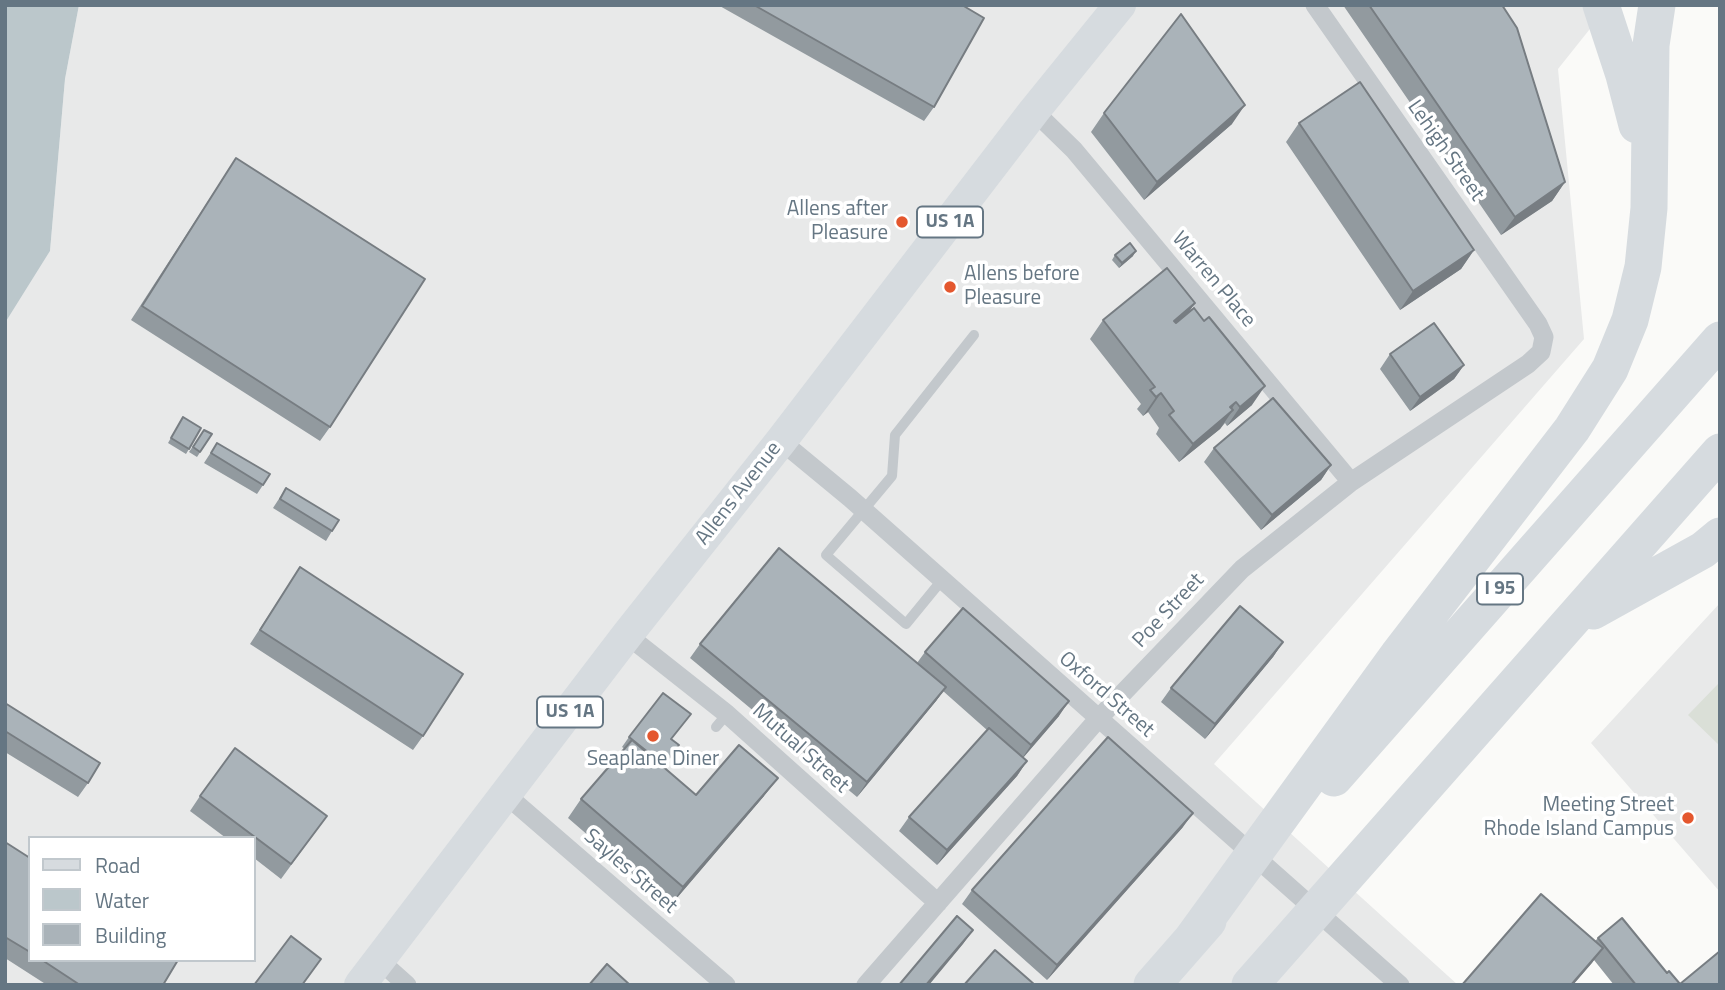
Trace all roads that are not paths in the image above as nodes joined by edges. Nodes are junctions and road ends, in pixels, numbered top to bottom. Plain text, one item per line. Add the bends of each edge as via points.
1 (1121, 5) edge
2 (1315, 5) edge
3 (1601, 5) edge
4 (1657, 5) edge
5 (1034, 111) junction
6 (1649, 208) junction
7 (1538, 324) joint
8 (974, 335) dead end
9 (1720, 340) edge
10 (781, 441) junction
11 (1720, 452) edge
12 (1351, 482) junction
13 (864, 510) junction
14 (1720, 536) edge
15 (942, 580) junction
16 (1570, 624) junction
17 (627, 635) junction
18 (1098, 719) junction
19 (505, 794) junction
20 (1276, 833) junction
21 (938, 903) junction
22 (369, 972) edge
23 (407, 985) edge
24 (726, 985) edge
25 (866, 985) edge
26 (1152, 985) edge
27 (1250, 985) edge
28 (1400, 985) edge

1 - 5 main road, Allens Avenue / US 1A
2 - 7 street, Lehigh Street
3 - 6 highway via 1633,103
4 - 6 highway via 1651,45
5 - 10 main road, Allens Avenue / US 1A
5 - 12 street, Warren Place via 1074,150
6 - 20 highway via 1643,267 1630,320 1598,391 1398,655
7 - 12 street, Poe Street via 1544,337 1536,358
8 - 13 lane via 895,435 891,476
9 - 20 highway, I 95
10 - 13 street, Oxford Street
10 - 17 main road, Allens Avenue / US 1A
11 - 16 highway
12 - 18 street, Poe Street via 1241,569
13 - 15 street, Oxford Street
13 - 15 lane via 826,555 905,624
14 - 16 highway
15 - 18 street, Oxford Street
16 - 27 highway
17 - 19 main road, Allens Avenue / US 1A
17 - 21 street, Mutual Street
18 - 21 street, Poe Street
18 - 28 street, Oxford Street
19 - 22 main road, Allens Avenue / US 1A
19 - 24 street, Sayles Street
20 - 26 highway
21 - 25 street, Poe Street
22 - 23 street

